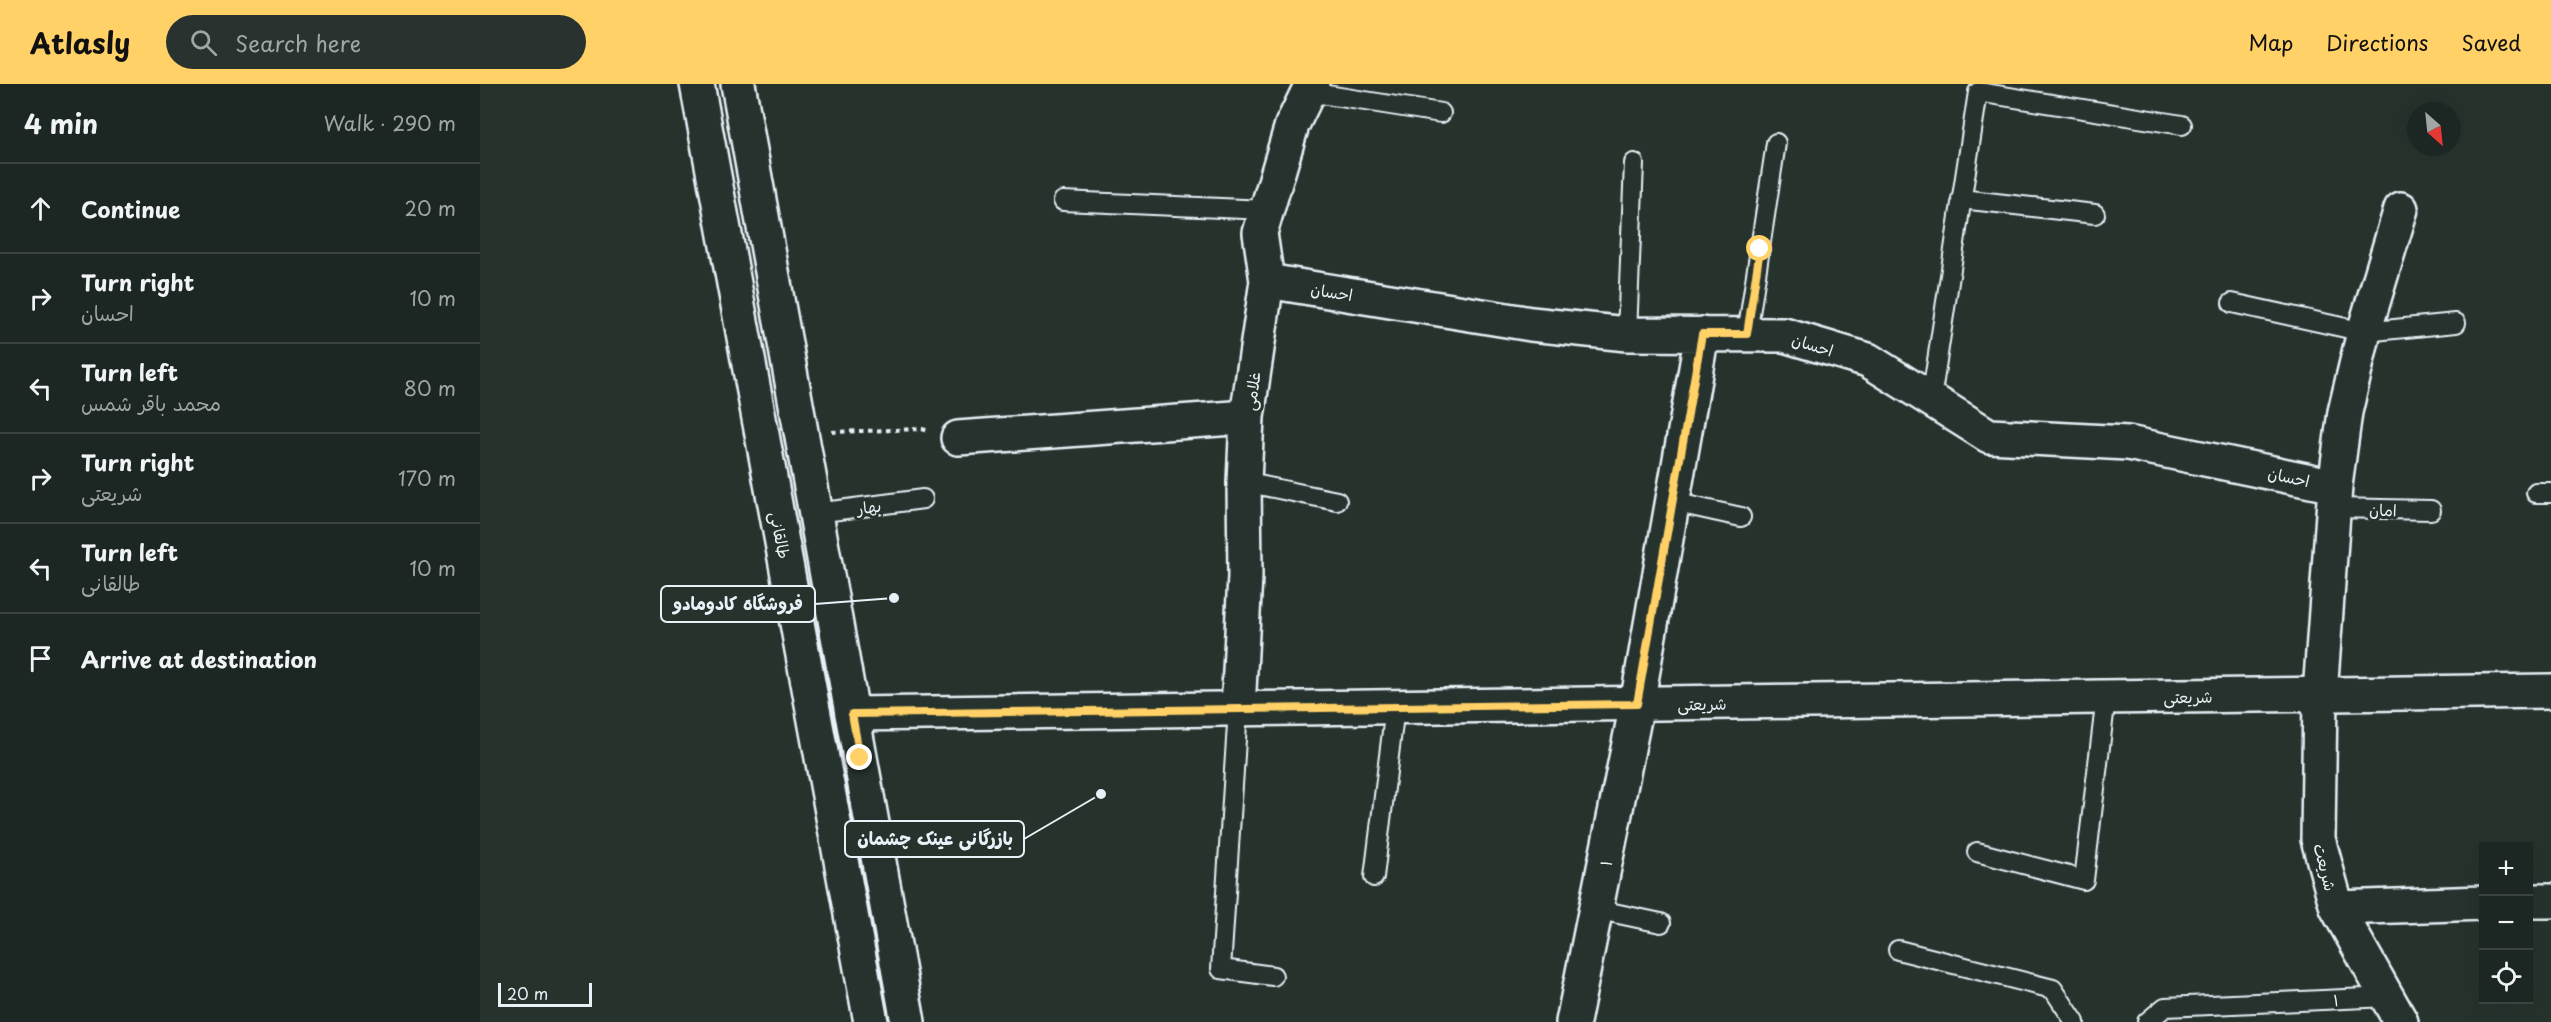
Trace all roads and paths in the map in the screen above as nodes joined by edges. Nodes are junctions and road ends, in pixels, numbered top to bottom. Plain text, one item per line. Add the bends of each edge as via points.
1 (697, 84) edge
2 (738, 84) edge
3 (1310, 88) edge
4 (1441, 113) dead end
5 (2182, 125) dead end
6 (1776, 143) dead end
7 (1634, 163) dead end
8 (1961, 199) junction
9 (1063, 201) dead end
10 (2401, 209) dead end
11 (1266, 210) junction
12 (2095, 214) dead end
13 (1267, 281) junction
14 (2232, 303) dead end
15 (2456, 323) dead end
16 (2364, 332) junction
17 (1627, 334) junction
18 (1702, 334) junction
19 (1747, 334) junction
20 (1931, 399) junction
21 (1247, 417) junction
22 (801, 433) junction
23 (958, 438) joint
24 (1244, 482) junction
25 (2335, 497) junction
26 (923, 499) dead end
27 (1337, 501) dead end
28 (1673, 502) junction
29 (2431, 510) dead end
30 (816, 513) junction
31 (1741, 517) dead end
32 (2551, 691) edge
33 (2320, 694) junction
34 (2106, 697) junction
35 (1637, 704) junction
36 (1395, 707) junction
37 (1238, 709) junction
38 (852, 714) junction
39 (1977, 852) dead end
40 (1374, 877) dead end
41 (2551, 901) edge
42 (2533, 902) edge
43 (2479, 903) edge
44 (2337, 908) junction
45 (1596, 909) junction
46 (1661, 923) dead end
47 (1898, 950) dead end
48 (1273, 976) dead end
49 (2394, 1009) edge
50 (871, 1022) edge
51 (908, 1022) edge
52 (1573, 1022) edge
53 (2075, 1022) edge
54 (2146, 1022) edge

1 - 50 street, طالقانی
2 - 22 street
3 - 4 lane
3 - 11 street, غلامی via 1292,125
5 - 8 lane via 1978,92
6 - 19 lane
7 - 17 lane
8 - 12 lane
8 - 20 lane
9 - 11 lane
10 - 16 street, شریعت
11 - 13 street, غلامی via 1260,233
13 - 17 street, احسان via 1531,324
13 - 21 street, غلامی
14 - 16 lane
15 - 16 lane
16 - 25 street, شریعت via 2345,412
17 - 18 street, احسان
18 - 19 street, احسان
18 - 28 street, ۱
19 - 20 street, احسان via 1784,335 1868,360
20 - 25 street, احسان via 1989,436 2128,442
21 - 23 street
21 - 24 street, غلامی
22 - 23 path via 922,429
22 - 30 street
24 - 27 lane
24 - 37 street, غلامی via 1245,576
25 - 29 lane, امان
25 - 33 street, شریعت
26 - 30 lane, بهار
28 - 31 lane
28 - 35 street, ۱
30 - 38 street
32 - 33 street, شریعتی
33 - 34 street, شریعتی
33 - 44 street, شریعت via 2318,839
34 - 35 street, شریعتی
34 - 39 lane via 2084,880
35 - 36 street, شریعتی
35 - 45 street, ۱
36 - 37 street, شریعتی
36 - 40 lane
37 - 38 street, شریعتی
37 - 48 lane via 1221,969
38 - 51 street
41 - 42 street
43 - 44 street
44 - 49 street, شریعت
45 - 46 lane
45 - 52 street, ۱
47 - 53 lane via 2053,989
49 - 54 lane, ۱ via 2165,1007

